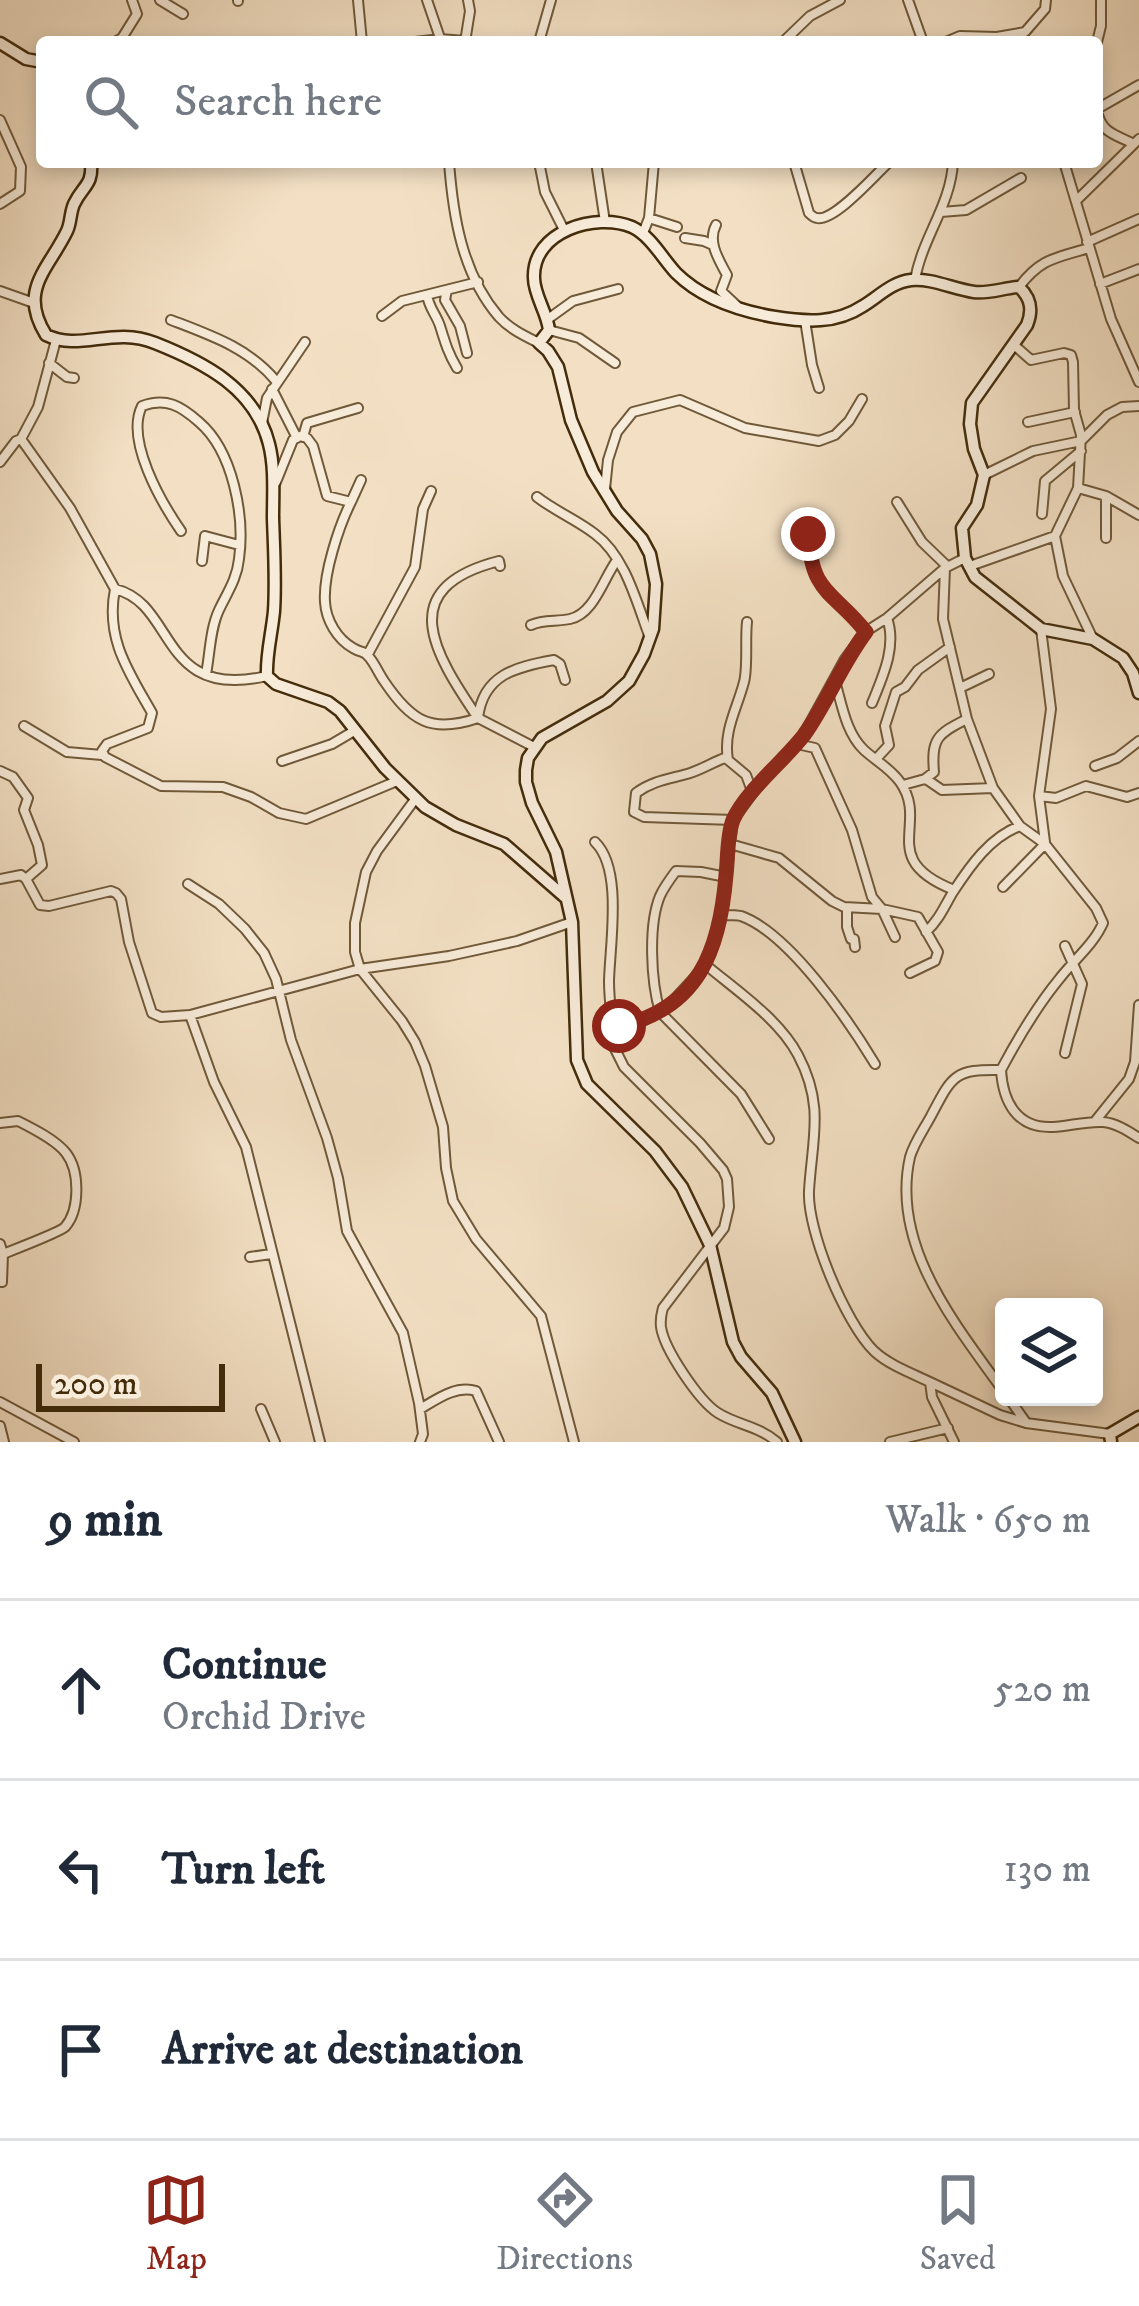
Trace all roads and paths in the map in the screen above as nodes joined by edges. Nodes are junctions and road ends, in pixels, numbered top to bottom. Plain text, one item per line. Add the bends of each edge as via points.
1 (132, 0) edge
2 (160, 0) edge
3 (358, 0) edge
4 (427, 0) edge
5 (468, 0) edge
6 (551, 0) edge
7 (840, 0) edge
8 (908, 0) edge
9 (1046, 0) edge
10 (1101, 0) edge
11 (183, 14) dead end
12 (123, 36) edge
13 (361, 36) edge
14 (439, 36) edge
15 (466, 36) edge
16 (541, 36) edge
17 (790, 36) edge
18 (921, 36) edge
19 (1003, 36) edge
20 (1098, 36) edge
21 (0, 43) edge
22 (36, 61) edge
23 (1139, 85) edge
24 (1103, 106) edge
25 (0, 120) edge
26 (1103, 128) edge
27 (1136, 142) edge
28 (91, 168) edge
29 (449, 168) edge
30 (540, 168) edge
31 (597, 168) edge
32 (653, 168) edge
33 (796, 168) edge
34 (884, 168) edge
35 (952, 168) edge
36 (1066, 168) edge
37 (1021, 178) dead end
38 (1076, 202) junction
39 (0, 204) edge
40 (941, 212) junction
41 (649, 218) junction
42 (1139, 219) edge
43 (605, 222) junction
44 (716, 225) dead end
45 (676, 226) dead end
46 (564, 230) junction
47 (643, 233) junction
48 (686, 238) dead end
49 (1088, 245) junction
50 (714, 246) junction
51 (1139, 269) edge
52 (915, 280) junction
53 (478, 282) junction
54 (1100, 284) junction
55 (1019, 287) junction
56 (447, 290) junction
57 (618, 290) dead end
58 (0, 291) edge
59 (427, 295) junction
60 (34, 303) junction
61 (741, 309) junction
62 (382, 316) dead end
63 (171, 320) dead end
64 (805, 320) junction
65 (548, 325) junction
66 (56, 340) junction
67 (305, 342) dead end
68 (600, 342) dead end
69 (539, 344) junction
70 (587, 344) junction
71 (1014, 345) junction
72 (1139, 348) edge
73 (1126, 352) junction
74 (467, 353) dead end
75 (49, 363) junction
76 (615, 364) dead end
77 (457, 368) dead end
78 (74, 378) dead end
79 (1139, 382) edge
80 (274, 385) junction
81 (819, 388) dead end
82 (862, 398) dead end
83 (1139, 406) edge
84 (358, 408) dead end
85 (1075, 412) junction
86 (1028, 422) dead end
87 (262, 425) junction
88 (300, 437) junction
89 (21, 439) junction
90 (1081, 446) junction
91 (0, 462) edge
92 (984, 476) junction
93 (361, 480) dead end
94 (273, 488) junction
95 (1078, 488) junction
96 (605, 490) junction
97 (431, 491) dead end
98 (1106, 496) junction
99 (537, 497) dead end
100 (351, 502) junction
101 (897, 502) dead end
102 (1042, 514) dead end
103 (1139, 514) edge
104 (806, 521) dead end
105 (181, 531) dead end
106 (1054, 536) junction
107 (1106, 538) dead end
108 (239, 545) junction
109 (617, 560) junction
110 (202, 561) dead end
111 (967, 562) junction
112 (500, 566) dead end
113 (946, 567) junction
114 (115, 589) junction
115 (886, 618) junction
116 (747, 622) dead end
117 (531, 625) dead end
118 (1041, 629) junction
119 (866, 632) junction
120 (650, 638) junction
121 (1093, 639) junction
122 (950, 647) junction
123 (368, 653) junction
124 (1123, 658) junction
125 (1139, 671) edge
126 (206, 674) junction
127 (989, 674) dead end
128 (267, 676) junction
129 (565, 680) dead end
130 (835, 680) junction
131 (960, 688) junction
132 (1139, 693) edge
133 (872, 703) dead end
134 (478, 718) junction
135 (967, 719) junction
136 (24, 726) dead end
137 (354, 731) junction
138 (1139, 741) edge
139 (796, 744) junction
140 (534, 747) junction
141 (102, 755) junction
142 (728, 757) junction
143 (876, 759) junction
144 (282, 760) dead end
145 (1095, 766) dead end
146 (0, 770) edge
147 (925, 778) junction
148 (398, 782) junction
149 (903, 785) junction
150 (993, 788) junction
151 (753, 793) junction
152 (1139, 794) edge
153 (1040, 796) junction
154 (416, 798) junction
155 (733, 820) junction
156 (1020, 826) junction
157 (595, 842) dead end
158 (730, 844) junction
159 (1046, 844) junction
160 (1, 876) edge
161 (726, 877) junction
162 (26, 879) junction
163 (188, 884) dead end
164 (1003, 887) dead end
165 (954, 890) junction
166 (566, 898) junction
167 (847, 908) junction
168 (881, 909) junction
169 (722, 915) junction
170 (572, 922) junction
171 (926, 932) junction
172 (895, 938) dead end
173 (855, 946) dead end
174 (1065, 946) dead end
175 (1073, 962) junction
176 (706, 965) junction
177 (360, 969) junction
178 (910, 973) dead end
179 (278, 991) junction
180 (1139, 1005) edge
181 (660, 1012) junction
182 (190, 1015) junction
183 (613, 1030) junction
184 (1065, 1053) dead end
185 (874, 1064) dead end
186 (1000, 1070) junction
187 (1095, 1121) junction
188 (0, 1123) edge
189 (1139, 1138) edge
190 (770, 1139) dead end
191 (710, 1245) junction
192 (2, 1249) edge
193 (271, 1254) junction
194 (250, 1257) dead end
195 (2, 1282) edge
196 (995, 1379) edge
197 (930, 1382) junction
198 (0, 1402) edge
199 (1014, 1406) edge
200 (261, 1409) dead end
201 (420, 1409) junction
202 (1139, 1417) edge
203 (1026, 1423) junction
204 (0, 1426) edge
205 (947, 1428) junction
206 (1111, 1438) edge
207 (4, 1442) edge
208 (74, 1442) edge
209 (274, 1442) edge
210 (320, 1442) edge
211 (421, 1442) edge
212 (499, 1442) edge
213 (574, 1442) edge
214 (777, 1442) edge
215 (795, 1442) edge
216 (890, 1442) edge
217 (954, 1442) edge

1 - 12 street via 137,14
2 - 11 street
3 - 13 street
4 - 14 street
5 - 15 street
6 - 16 street
7 - 17 street
8 - 18 street
9 - 19 street via 1025,32
10 - 20 street
21 - 22 street
23 - 24 street
25 - 39 street via 21,167 20,191
26 - 27 street
27 - 38 street
28 - 60 street
29 - 53 street via 453,213
30 - 46 street
31 - 43 street
32 - 41 street
33 - 34 street via 808,213 821,219
35 - 40 street
36 - 38 street
37 - 40 street via 966,210
38 - 49 street
40 - 52 street
41 - 45 street
41 - 47 street
42 - 49 street
43 - 46 street
43 - 47 street
44 - 50 street
46 - 65 street via 533,276
47 - 61 street via 686,281
48 - 50 street
49 - 54 street
49 - 55 street via 1033,268
50 - 61 street via 727,275 721,291
51 - 54 street
52 - 55 street via 980,293
52 - 64 street via 842,318
53 - 56 street
53 - 69 street via 498,316
54 - 73 street
55 - 71 street via 1032,313
56 - 59 street
56 - 74 street
57 - 65 street via 573,301
58 - 60 street
59 - 62 street
59 - 77 street
60 - 66 street via 46,335
61 - 64 street
63 - 80 street via 258,360
64 - 81 street
65 - 69 street
65 - 70 street
66 - 75 street
66 - 87 street via 122,334 155,343 214,370
67 - 80 street
68 - 70 street
69 - 96 street via 558,367 578,437
70 - 76 street
71 - 85 street via 1031,360 1071,356
71 - 92 street via 972,404
72 - 73 street
73 - 79 street
75 - 78 street
75 - 89 street
80 - 87 street
80 - 88 street
82 - 96 street via 836,435 819,441 745,428 680,400 633,412 617,432
83 - 90 street via 1107,415
84 - 88 street via 307,423
85 - 86 street
85 - 90 street
87 - 94 street
88 - 94 street
88 - 100 street via 313,446 326,496
89 - 91 street
89 - 114 street
90 - 92 street via 1033,451
90 - 95 street
90 - 102 street via 1045,481
92 - 111 street via 962,528
93 - 100 street
94 - 128 street
95 - 98 street
95 - 106 street
96 - 120 street via 655,569
97 - 123 street via 415,567
98 - 103 street
98 - 107 street
99 - 109 street via 598,536
100 - 123 street via 324,599 338,635
101 - 113 street
104 - 119 street via 822,587
105 - 108 street via 160,501 136,426 142,406 153,402 181,406 224,453
106 - 111 street
106 - 121 street
108 - 110 street via 205,536
108 - 126 street
109 - 117 street via 575,619
109 - 120 street
111 - 113 street
111 - 118 street
112 - 134 street via 454,578 432,608 437,651
113 - 115 street
113 - 122 street
114 - 126 street via 145,610 182,661
114 - 141 street via 118,652 152,713 148,728 107,744
115 - 119 street
115 - 133 street via 888,661
116 - 142 street
118 - 121 street
118 - 153 street via 1051,710
119 - 130 street
120 - 140 street via 629,681
121 - 124 street
122 - 131 street
122 - 143 street via 896,692 885,726 890,745
123 - 134 street via 411,716 453,726
124 - 125 street
124 - 132 street
126 - 128 street
127 - 131 street
128 - 137 street via 328,702
129 - 134 street via 554,660 501,675 483,692
130 - 139 street
130 - 143 street via 854,739
131 - 135 street
134 - 140 street
135 - 147 street via 936,741 934,772
135 - 150 street
136 - 141 street via 67,752
137 - 144 street
137 - 148 street
138 - 145 street
139 - 151 street
139 - 168 street via 815,748
140 - 166 street via 526,782
141 - 148 street via 161,786 223,787 306,819
142 - 151 street
142 - 155 street via 643,787 634,812
143 - 149 street
146 - 162 street via 28,797 24,810 42,866
147 - 149 street
147 - 150 street via 942,790
148 - 154 street
149 - 165 street via 911,859
150 - 156 street
151 - 155 street
152 - 153 street via 1086,786
153 - 159 street
154 - 166 street via 504,844
154 - 177 street via 366,872 355,923
155 - 158 street
156 - 159 street
156 - 165 street via 1003,832
157 - 183 street via 612,881
158 - 161 street
158 - 167 street via 779,858
159 - 164 street
159 - 175 street via 1103,923
160 - 162 street
161 - 169 street
161 - 181 street via 676,871 662,891 653,939
162 - 182 street via 40,904 50,906 116,893 152,1012
163 - 179 street via 245,929
165 - 171 street
166 - 170 street
167 - 168 street
167 - 173 street
168 - 171 street via 918,917
168 - 172 street
169 - 176 street
169 - 185 street via 739,915 772,936 851,1023
170 - 177 street via 494,946
170 - 191 street via 580,1073 669,1166
171 - 178 street via 935,961
174 - 175 street
175 - 184 street via 1082,984
175 - 186 street
176 - 181 street
176 - 197 street via 797,1053 816,1117 813,1234 864,1339
177 - 179 street
177 - 213 street via 425,1066 453,1201 541,1316
179 - 182 street
179 - 201 street via 327,1138 346,1231 403,1334
180 - 187 street via 1129,1079
181 - 183 street
181 - 190 street via 741,1094
182 - 193 street via 246,1147
183 - 191 street via 624,1066 723,1170 730,1207
186 - 187 street via 1005,1100 1023,1121 1051,1128
186 - 196 street via 953,1078 911,1154 906,1196 929,1278
187 - 189 street
188 - 192 street via 18,1121 66,1153 76,1206 59,1232
191 - 214 street via 663,1308 662,1330 712,1408
191 - 215 street via 733,1342 772,1393
192 - 195 street
193 - 194 street
193 - 210 street
197 - 203 street
197 - 205 street
198 - 208 street
199 - 203 street
200 - 209 street
201 - 211 street
201 - 212 street via 476,1391
202 - 206 street
203 - 206 street
204 - 207 street
205 - 216 street
205 - 217 street

